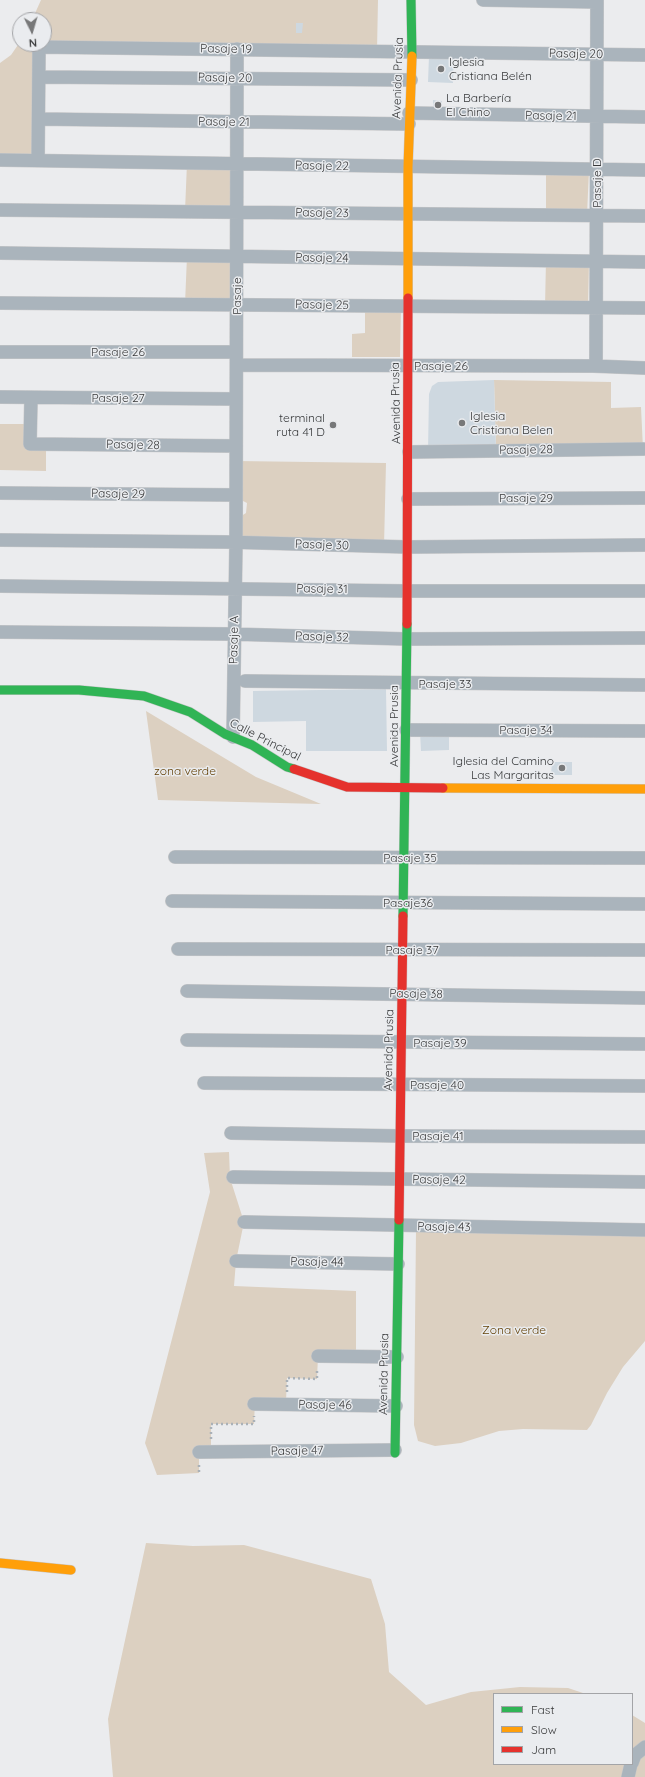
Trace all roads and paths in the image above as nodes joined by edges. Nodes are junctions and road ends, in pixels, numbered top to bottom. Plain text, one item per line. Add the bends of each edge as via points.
1 (411, 0) edge
2 (483, 0) edge
3 (598, 1) edge
4 (237, 49) junction
5 (412, 51) junction
6 (597, 54) junction
7 (645, 55) edge
8 (39, 77) junction
9 (237, 78) junction
10 (410, 80) junction
11 (597, 116) junction
12 (645, 117) edge
13 (39, 119) junction
14 (409, 119) junction
15 (237, 122) junction
16 (0, 160) edge
17 (38, 160) junction
18 (237, 164) junction
19 (408, 167) junction
20 (597, 170) junction
21 (645, 170) edge
22 (0, 210) edge
23 (237, 212) junction
24 (408, 214) junction
25 (597, 216) junction
26 (645, 216) edge
27 (0, 253) edge
28 (237, 257) junction
29 (408, 259) junction
30 (596, 261) junction
31 (645, 262) edge
32 (0, 302) edge
33 (237, 305) junction
34 (408, 306) junction
35 (596, 308) junction
36 (645, 308) edge
37 (0, 352) edge
38 (237, 359) junction
39 (408, 366) junction
40 (596, 366) junction
41 (645, 368) edge
42 (0, 397) edge
43 (31, 398) junction
44 (236, 399) junction
45 (236, 446) junction
46 (643, 449) dead end
47 (409, 452) junction
48 (0, 493) edge
49 (236, 495) junction
50 (645, 498) edge
51 (408, 499) junction
52 (0, 540) edge
53 (236, 542) junction
54 (645, 545) edge
55 (407, 547) junction
56 (0, 586) edge
57 (235, 588) junction
58 (407, 591) junction
59 (645, 592) edge
60 (0, 632) edge
61 (234, 634) junction
62 (645, 638) edge
63 (406, 639) junction
64 (245, 681) dead end
65 (406, 684) junction
66 (645, 685) edge
67 (0, 690) edge
68 (406, 730) junction
69 (645, 731) edge
70 (233, 737) junction
71 (405, 787) junction
72 (645, 789) edge
73 (175, 857) dead end
74 (404, 858) junction
75 (645, 858) edge
76 (172, 901) dead end
77 (403, 903) junction
78 (645, 904) edge
79 (178, 949) dead end
80 (403, 950) junction
81 (645, 950) edge
82 (186, 991) dead end
83 (402, 994) junction
84 (645, 998) edge
85 (187, 1040) dead end
86 (401, 1042) junction
87 (645, 1044) edge
88 (204, 1083) dead end
89 (400, 1084) junction
90 (645, 1086) edge
91 (231, 1132) dead end
92 (400, 1136) junction
93 (645, 1137) edge
94 (233, 1177) dead end
95 (399, 1179) junction
96 (645, 1182) edge
97 (244, 1222) dead end
98 (399, 1226) junction
99 (645, 1230) edge
100 (236, 1261) dead end
101 (398, 1264) junction
102 (318, 1356) joint
103 (397, 1357) junction
104 (254, 1404) joint
105 (286, 1404) junction
106 (396, 1406) junction
107 (395, 1451) joint
108 (205, 1452) joint
109 (0, 1563) edge
110 (71, 1570) dead end
111 (645, 1747) edge
112 (633, 1760) edge
113 (631, 1765) edge
114 (628, 1777) edge

1 - 5 street, Avenida Prusia
2 - 3 street
3 - 6 street, Pasaje D
4 - 5 street, Pasaje 19
4 - 8 street, Pasaje 19 via 39,47
4 - 9 street, Pasaje
5 - 6 street, Pasaje 20
5 - 10 street, Avenida Prusia
6 - 7 street, Pasaje 20
6 - 11 street, Pasaje D
8 - 9 street, Pasaje 20
8 - 13 street
9 - 10 street, Pasaje 20
9 - 15 street, Pasaje
10 - 14 street, Avenida Prusia
11 - 12 street, Pasaje 21
11 - 14 street, Pasaje 21
11 - 20 street, Pasaje D
13 - 15 street, Pasaje 21
13 - 17 street
14 - 15 street, Pasaje 21
14 - 19 street, Avenida Prusia
15 - 18 street, Pasaje
16 - 17 street, Pasaje 22
17 - 18 street, Pasaje 22
18 - 19 street, Pasaje 22
18 - 23 street, Pasaje
19 - 20 street, Pasaje 22
19 - 24 street, Avenida Prusia
20 - 21 street, Pasaje 22
20 - 25 street, Pasaje D
22 - 23 street, Pasaje 23
23 - 24 street, Pasaje 23
23 - 28 street, Pasaje
24 - 25 street, Pasaje 23
24 - 29 street, Avenida Prusia
25 - 26 street, Pasaje 23
25 - 30 street, Pasaje D
27 - 28 street, Pasaje 24
28 - 29 street, Pasaje 24
28 - 33 street, Pasaje
29 - 30 street, Pasaje 24
29 - 34 street, Avenida Prusia
30 - 31 street, Pasaje 24
30 - 35 street, Pasaje D
32 - 33 street, Pasaje 25
33 - 34 street, Pasaje 25
33 - 38 street, Pasaje
34 - 35 street, Pasaje 25
34 - 39 street, Avenida Prusia
35 - 36 street, Pasaje 25
35 - 40 street, Pasaje D
37 - 38 street, Pasaje 26
38 - 39 street, Pasaje 26
38 - 44 street, Pasaje
39 - 40 street, Pasaje 26
39 - 47 street, Avenida Prusia
40 - 41 street, Pasaje 26
42 - 43 street, Pasaje 27
43 - 44 street, Pasaje 27
43 - 45 street, Pasaje 28 via 30,444
44 - 45 street, Pasaje
45 - 49 street, Pasaje
46 - 47 street, Pasaje 28
47 - 51 street, Avenida Prusia
48 - 49 street, Pasaje 29
49 - 53 street, Pasaje
50 - 51 street, Pasaje 29
51 - 55 street, Avenida Prusia
52 - 53 street, Pasaje 30
53 - 55 street, Pasaje 30
53 - 57 street, Pasaje A
54 - 55 street, Pasaje 30
55 - 58 street, Avenida Prusia
56 - 57 street, Pasaje 31
57 - 58 street, Pasaje 31
57 - 61 street, Pasaje A
58 - 59 street, Pasaje 31
58 - 63 street, Avenida Prusia
60 - 61 street, Pasaje 32
61 - 63 street, Pasaje 32
61 - 70 street, Pasaje A
62 - 63 street, Pasaje 32
63 - 65 street, Avenida Prusia
64 - 65 street, Pasaje 33
65 - 66 street, Pasaje 33
65 - 68 street, Avenida Prusia
67 - 70 street, Calle Principal via 79,690 144,696 190,712
68 - 69 street, Pasaje 34
68 - 71 street, Avenida Prusia
70 - 71 street, Calle Principal via 252,745 287,767 347,787
71 - 72 street, Calle Principal
71 - 74 street, Avenida Prusia
73 - 74 street, Pasaje 35
74 - 75 street, Pasaje 35
74 - 77 street, Avenida Prusia
76 - 77 street, Pasaje36
77 - 78 street, Pasaje36
77 - 80 street, Avenida Prusia
79 - 80 street, Pasaje 37
80 - 81 street, Pasaje 37
80 - 83 street, Avenida Prusia
82 - 83 street, Pasaje 38
83 - 84 street, Pasaje 38
83 - 86 street, Avenida Prusia
85 - 86 street, Pasaje 39
86 - 87 street, Pasaje 39
86 - 89 street, Avenida Prusia
88 - 89 street, Pasaje 40
89 - 90 street, Pasaje 40
89 - 92 street, Avenida Prusia
91 - 92 street, Pasaje 41
92 - 93 street, Pasaje 41
92 - 95 street, Avenida Prusia
94 - 95 street, Pasaje 42
95 - 96 street, Pasaje 42
95 - 98 street, Avenida Prusia
97 - 98 street, Pasaje 43
98 - 99 street, Pasaje 43
98 - 101 street, Avenida Prusia
100 - 101 street, Pasaje 44
101 - 103 street, Avenida Prusia
102 - 103 street
102 - 105 path via 317,1379 287,1378
103 - 106 street, Avenida Prusia
104 - 105 street, Pasaje 46
104 - 108 path via 254,1424 211,1424
105 - 106 street, Pasaje 46
106 - 107 street, Avenida Prusia
107 - 108 street, Pasaje 47
109 - 110 street
111 - 112 street via 635,1755
113 - 114 street

